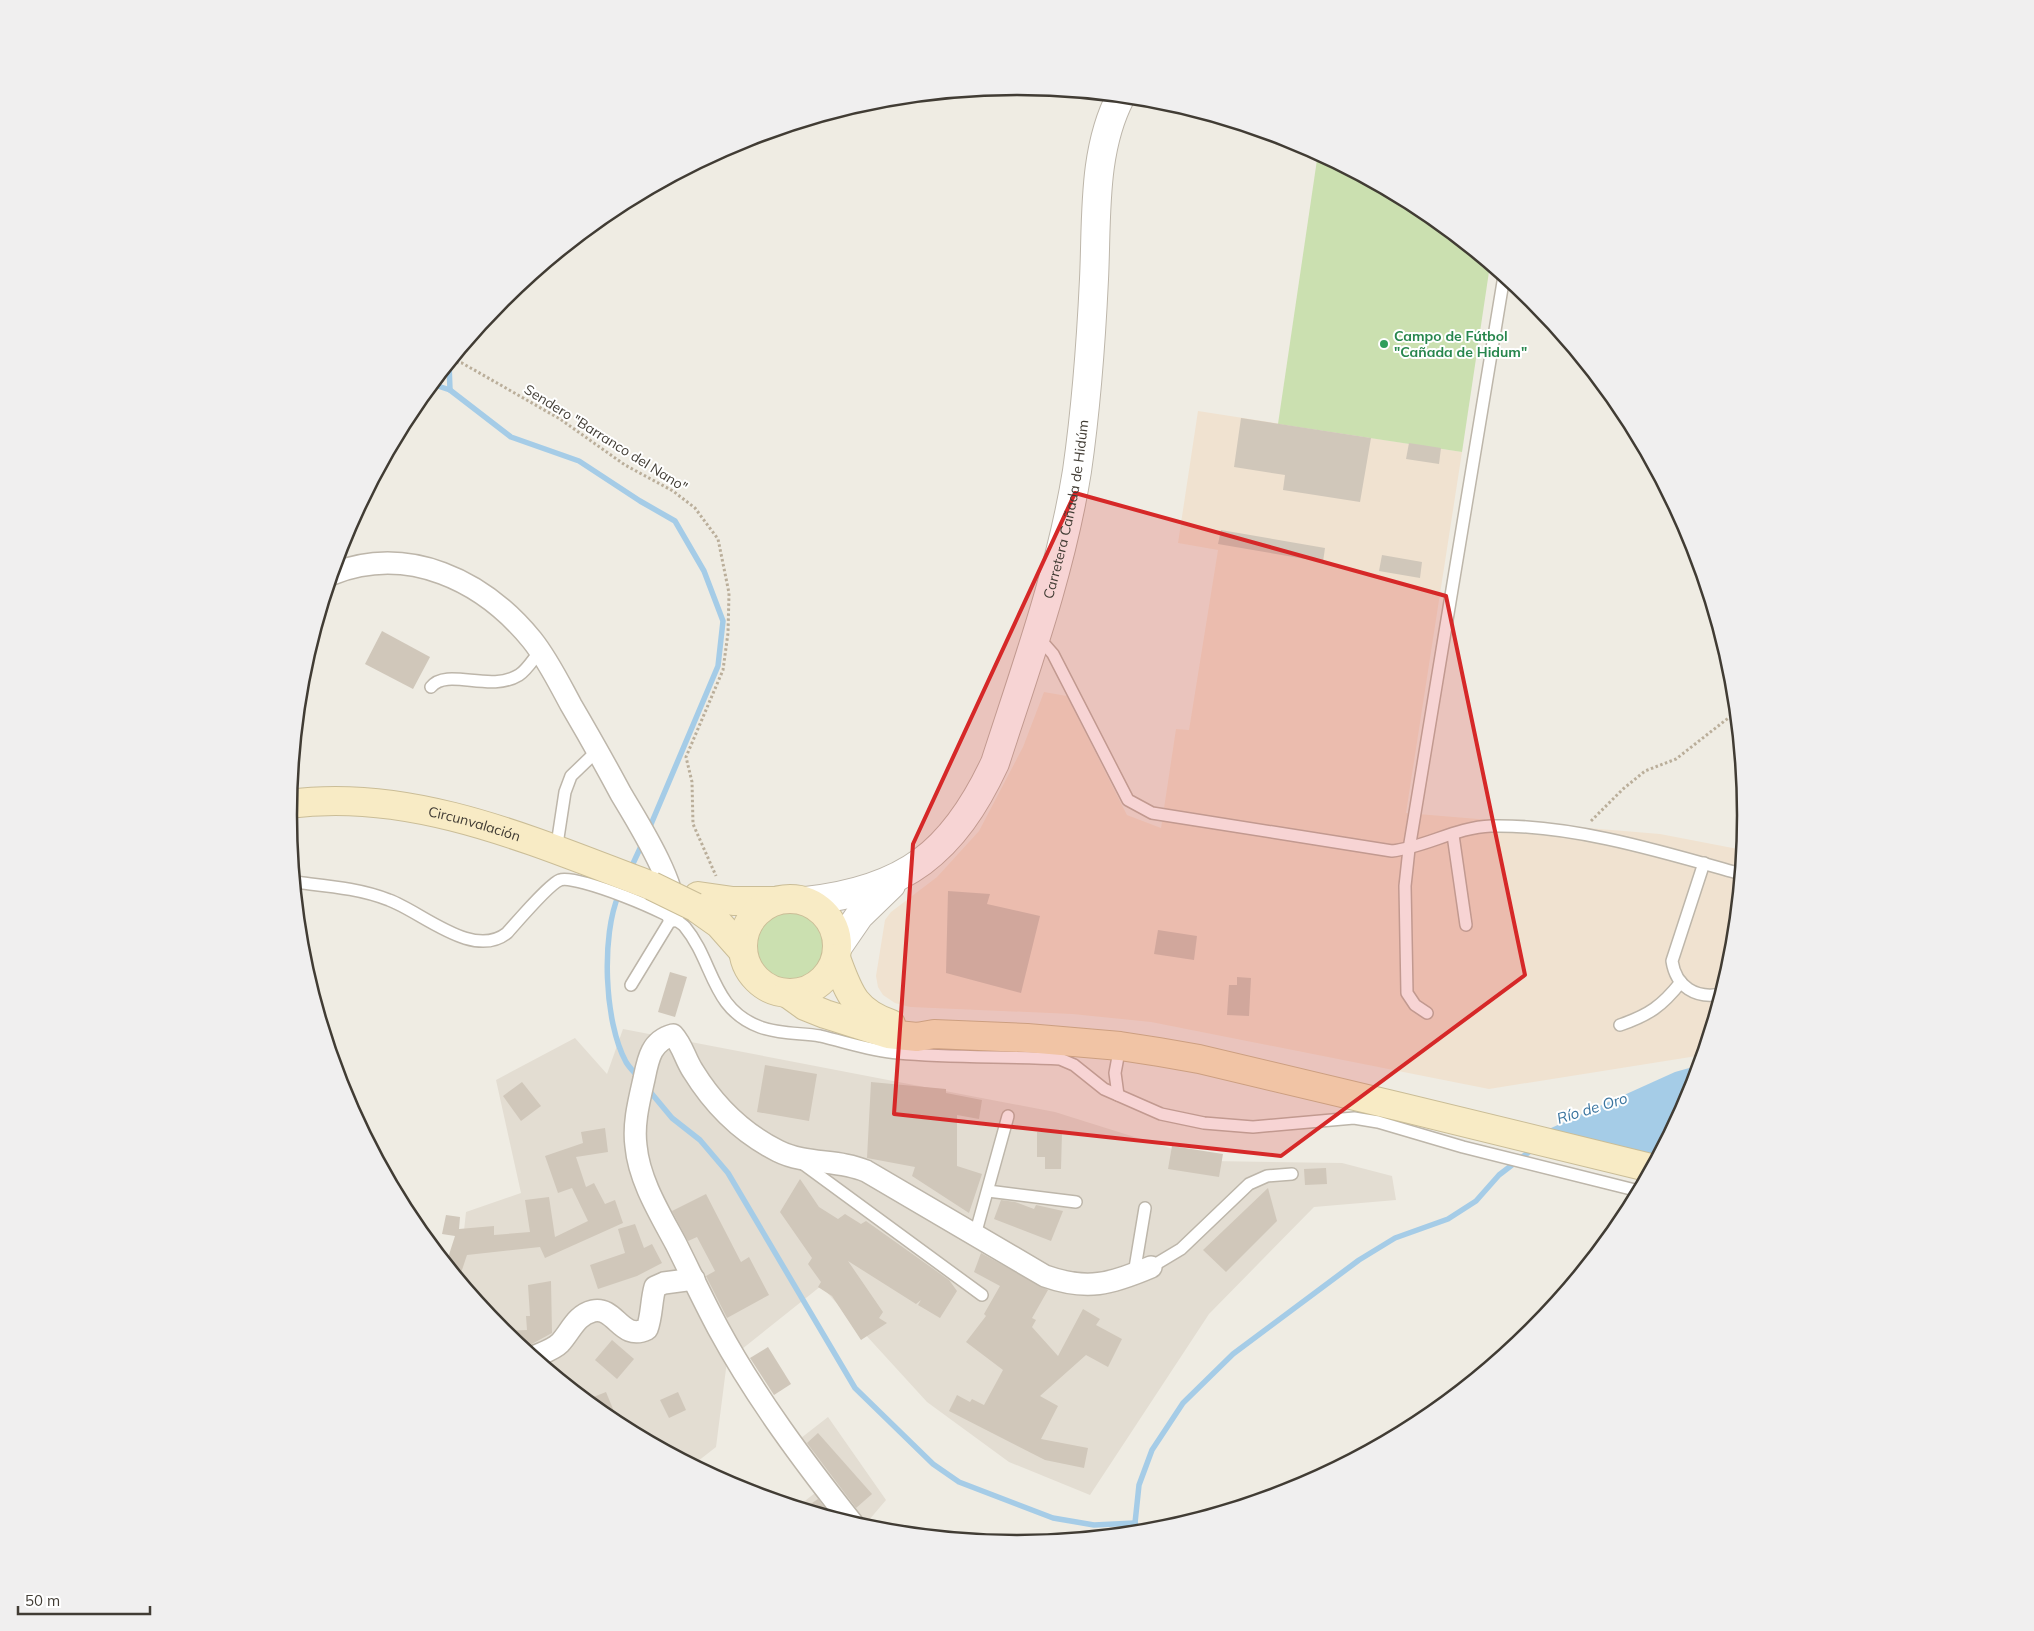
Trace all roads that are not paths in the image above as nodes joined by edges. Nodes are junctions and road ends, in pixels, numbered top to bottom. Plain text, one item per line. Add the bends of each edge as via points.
1 (1118, 102) edge
2 (1503, 284) edge
3 (339, 572) edge
4 (1034, 641) junction
5 (540, 651) junction
6 (431, 687) dead end
7 (597, 751) junction
8 (297, 803) edge
9 (1453, 835) junction
10 (1409, 849) junction
11 (561, 852) junction
12 (1704, 863) junction
13 (1735, 872) edge
14 (897, 879) junction
15 (300, 883) edge
16 (648, 895) junction
17 (774, 900) junction
18 (806, 900) junction
19 (689, 907) junction
20 (726, 912) junction
21 (1466, 925) dead end
22 (694, 940) junction
23 (742, 950) junction
24 (836, 953) junction
25 (1682, 982) junction
26 (632, 985) dead end
27 (787, 993) junction
28 (1715, 995) edge
29 (1426, 1013) dead end
30 (1620, 1025) dead end
31 (934, 1034) junction
32 (1120, 1046) junction
33 (1118, 1095) junction
34 (1008, 1116) dead end
35 (794, 1157) junction
36 (1646, 1167) edge
37 (1292, 1174) dead end
38 (1633, 1190) edge
39 (988, 1191) junction
40 (1076, 1202) dead end
41 (1145, 1208) dead end
42 (975, 1235) junction
43 (1142, 1271) junction
44 (694, 1279) junction
45 (982, 1295) dead end
46 (539, 1354) edge
47 (845, 1514) edge

1 - 4 street, Carretera Cañada de Hidúm via 1100,162 1091,336 1077,471 1059,560
2 - 10 lane
3 - 5 street via 360,566 398,563 451,576 496,604
4 - 10 lane via 1046,646 1053,654 1122,791 1137,807 1152,813 1383,850
4 - 14 street, Carretera Cañada de Hidúm via 995,763 982,791 945,840
5 - 6 lane via 520,674 509,679 487,682 445,678 437,680
5 - 7 street
7 - 11 lane via 571,776 565,792
7 - 19 street via 649,843 676,907
8 - 11 main road, Circunvalación via 348,800 419,809
9 - 10 lane
9 - 12 lane via 1476,827 1492,826 1580,833
9 - 21 lane
10 - 29 lane via 1404,886 1406,980 1408,993 1415,1005
11 - 16 main road, Circunvalación
12 - 13 lane
12 - 25 lane via 1672,960 1674,973
14 - 18 street via 862,892
14 - 24 street via 859,916
15 - 16 lane via 339,887 388,900 476,942 498,940 557,882 571,878
16 - 19 main road, Circunvalación, bridge
17 - 18 main road
17 - 20 main road
17 - 23 main road via 753,914 745,931
18 - 24 main road via 826,914 832,924
19 - 20 main road, Circunvalación
19 - 22 lane via 686,928
19 - 26 lane
20 - 22 lane
20 - 23 main road, Circunvalación
22 - 33 lane via 726,1004 761,1028 820,1036 898,1053 1060,1059
23 - 27 main road via 749,971 756,980
24 - 27 main road via 822,980 812,988
24 - 31 main road via 848,992 857,1004 872,1016
25 - 28 lane via 1691,993
25 - 30 lane via 1665,1002 1644,1016
27 - 31 main road via 805,1006 888,1034 917,1037
31 - 32 main road
32 - 33 lane via 1115,1073
32 - 36 main road via 1199,1060
33 - 38 lane via 1161,1114 1204,1124 1252,1127 1354,1118 1378,1122
34 - 39 lane
35 - 42 street via 850,1164
35 - 44 street via 742,1130 705,1090 685,1059 682,1045 672,1036 661,1038 647,1064 638,1110 636,1147 651,1195
35 - 45 lane
37 - 43 lane via 1253,1181 1181,1249
39 - 40 lane
39 - 42 lane
41 - 43 lane
42 - 43 street via 1045,1276 1065,1283 1088,1286 1116,1282
44 - 46 street via 655,1287 647,1329 639,1333 629,1332 607,1313 595,1311 583,1314 560,1343
44 - 47 street via 719,1328 789,1441

